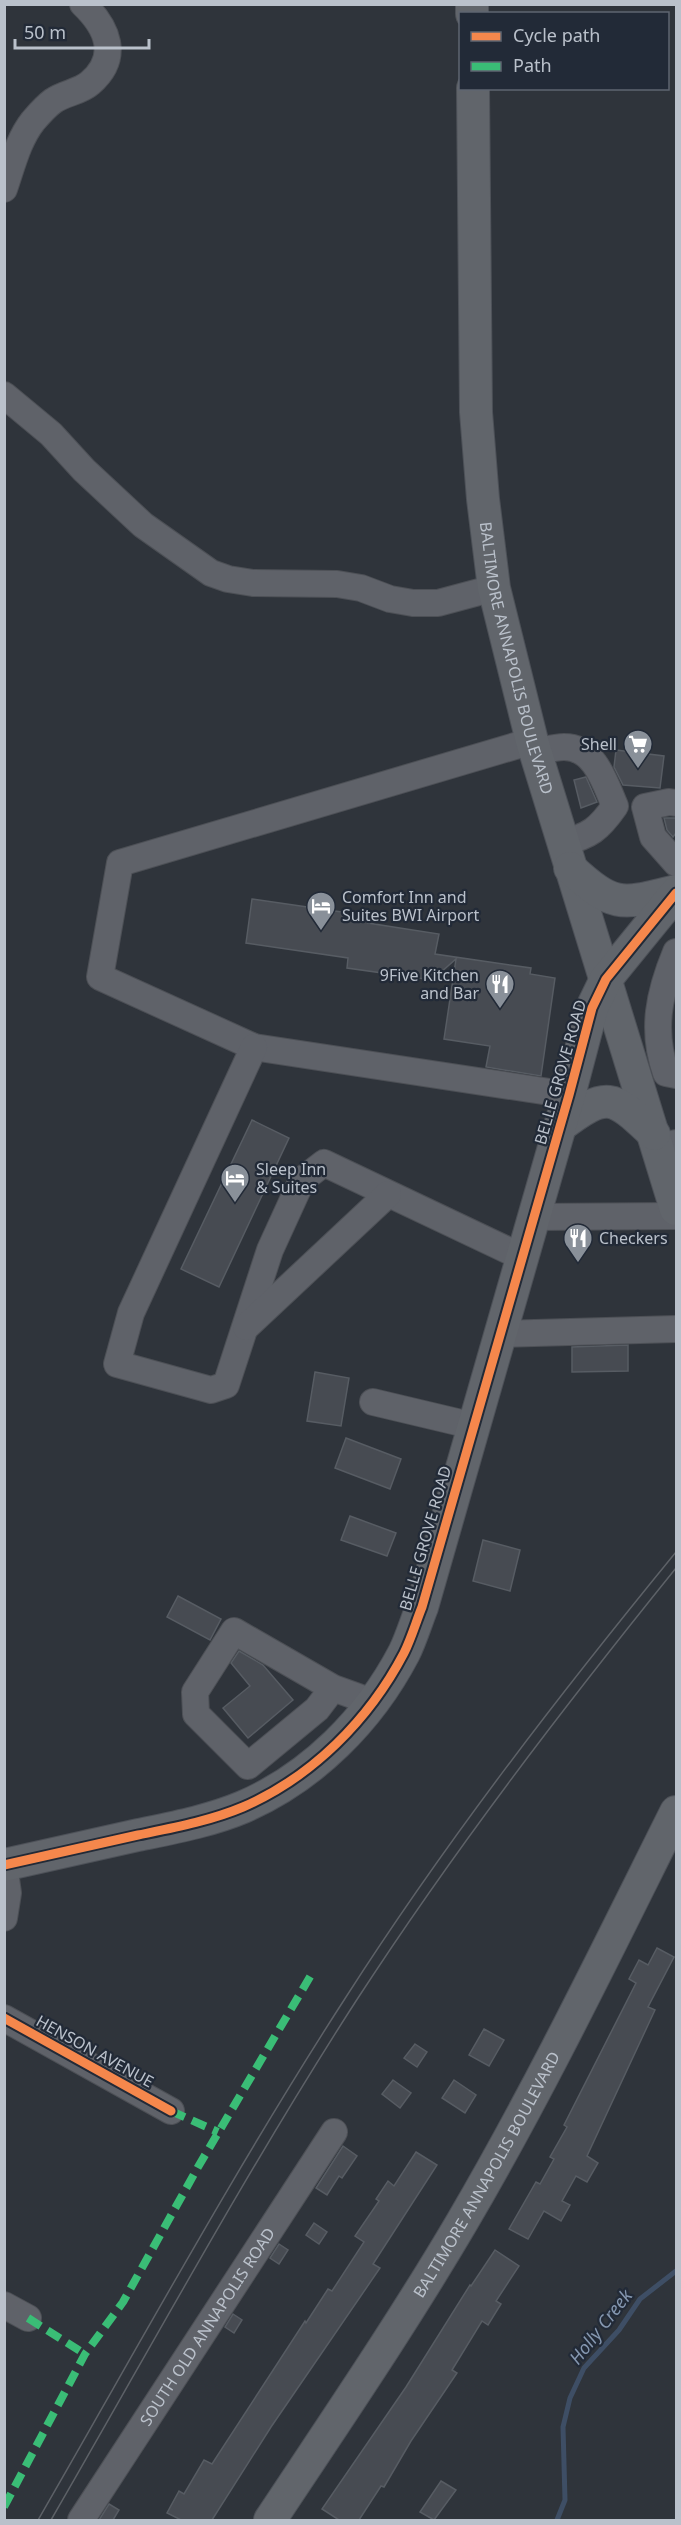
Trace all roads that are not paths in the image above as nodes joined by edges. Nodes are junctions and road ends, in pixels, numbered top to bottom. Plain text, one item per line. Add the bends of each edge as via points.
1 (83, 4) edge
2 (473, 90) edge
3 (4, 189) edge
4 (4, 395) edge
5 (494, 588) junction
6 (534, 746) junction
7 (676, 803) edge
8 (615, 806) junction
9 (645, 807) junction
10 (566, 855) junction
11 (676, 863) edge
12 (671, 900) edge
13 (676, 946) edge
14 (676, 952) edge
15 (606, 979) junction
16 (254, 1047) junction
17 (660, 1076) edge
18 (569, 1095) junction
19 (560, 1126) junction
20 (663, 1142) edge
21 (388, 1194) junction
22 (676, 1209) edge
23 (676, 1216) edge
24 (533, 1218) junction
25 (522, 1257) junction
26 (676, 1329) edge
27 (243, 1330) junction
28 (500, 1334) junction
29 (373, 1402) dead end
30 (474, 1426) junction
31 (333, 1688) junction
32 (372, 1702) junction
33 (676, 1812) edge
34 (4, 1865) edge
35 (4, 1918) edge
36 (4, 2018) edge
37 (171, 2111) dead end
38 (334, 2132) dead end
39 (4, 2305) edge
40 (28, 2318) dead end
41 (81, 2520) edge
42 (270, 2520) edge

1 - 3 street via 105,33 109,51 105,65 89,84 53,101 32,122 20,142
2 - 5 main road, BALTIMORE ANNAPOLIS BOULEVARD via 476,412
4 - 5 street via 51,434 143,525 210,573 253,583 345,585 413,603 438,603
5 - 6 main road, BALTIMORE ANNAPOLIS BOULEVARD
6 - 8 street via 577,749 588,756
6 - 10 main road, BALTIMORE ANNAPOLIS BOULEVARD
6 - 16 street via 120,863 100,977
7 - 9 street
8 - 9 street
8 - 10 street via 602,825
9 - 11 street via 653,837
10 - 12 main road via 594,890 610,898 628,902
10 - 15 main road, BALTIMORE ANNAPOLIS BOULEVARD
12 - 13 street
12 - 15 main road, BELLE GROVE ROAD
14 - 17 street via 659,1007
15 - 17 main road, BALTIMORE ANNAPOLIS BOULEVARD
15 - 18 main road, BELLE GROVE ROAD via 592,1008
16 - 18 street
16 - 27 street via 131,1313 117,1364 211,1390 220,1389 231,1376
17 - 20 main road, BALTIMORE ANNAPOLIS BOULEVARD
18 - 19 main road, BELLE GROVE ROAD
19 - 20 main road via 587,1106 602,1101 615,1103 629,1110
19 - 24 main road, BELLE GROVE ROAD
20 - 22 main road, BALTIMORE ANNAPOLIS BOULEVARD
21 - 25 street
21 - 27 street
21 - 27 street via 324,1162 302,1180 270,1250
23 - 24 street
24 - 25 main road, BELLE GROVE ROAD
25 - 28 main road, BELLE GROVE ROAD
26 - 28 street
28 - 30 main road, BELLE GROVE ROAD
29 - 30 street
30 - 32 main road, BELLE GROVE ROAD via 422,1607 404,1652
31 - 31 street via 234,1631 195,1692 196,1714 248,1766 316,1708
31 - 32 street
32 - 34 main road, BELLE GROVE ROAD via 327,1753 285,1784 242,1807 183,1825
33 - 42 main road, BALTIMORE ANNAPOLIS BOULEVARD via 537,2087 467,2214
34 - 35 street via 8,1893
36 - 37 street, HENSON AVENUE
38 - 41 street, SOUTH OLD ANNAPOLIS ROAD
39 - 40 street

